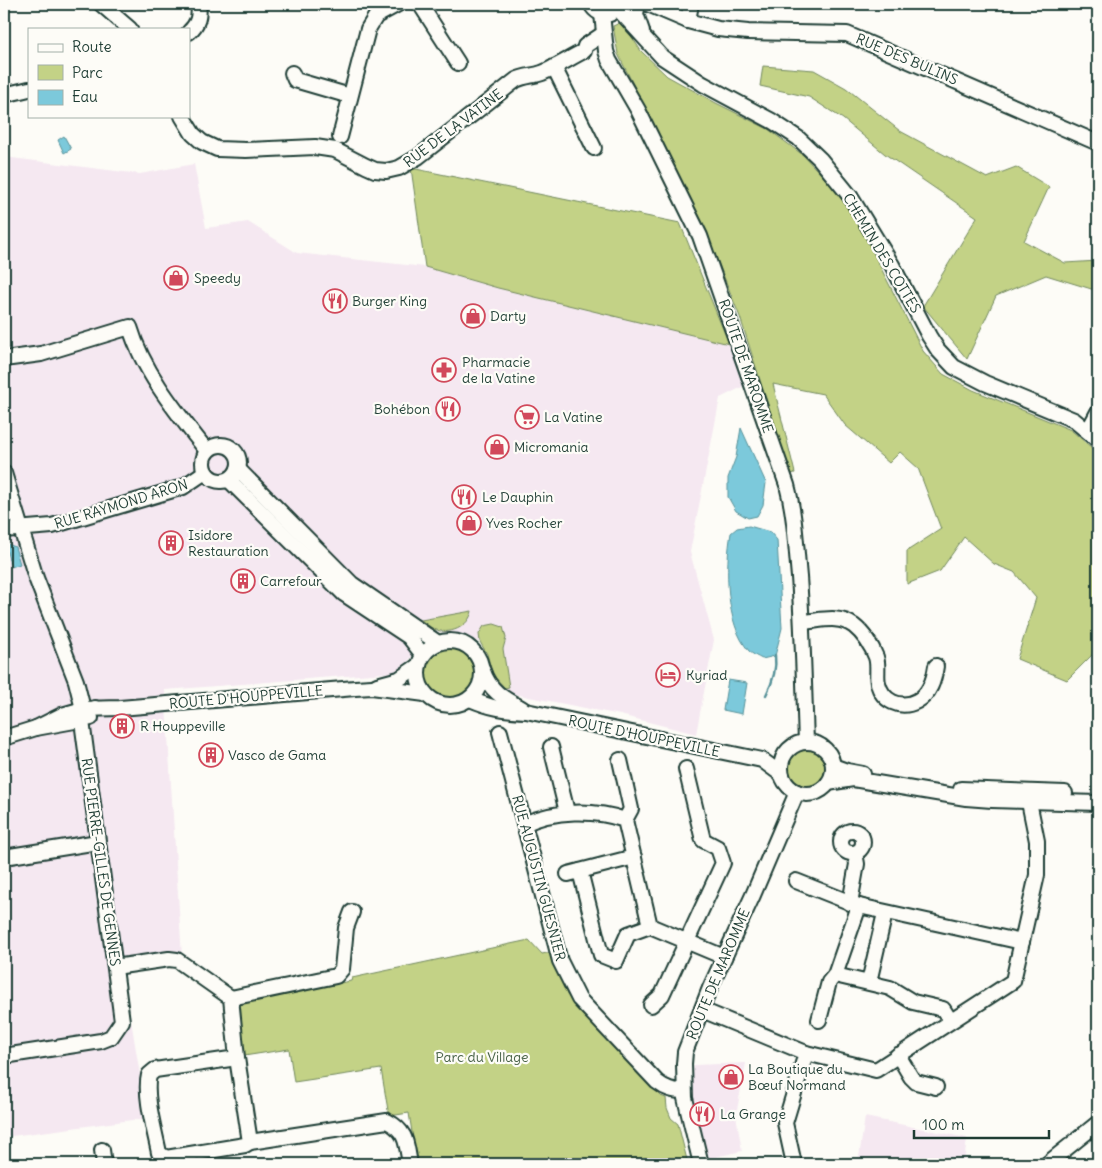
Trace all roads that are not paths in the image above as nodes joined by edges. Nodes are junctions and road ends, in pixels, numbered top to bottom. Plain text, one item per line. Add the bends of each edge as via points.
1 (101, 4) edge
2 (198, 4) edge
3 (398, 4) edge
4 (420, 4) edge
5 (591, 4) edge
6 (638, 4) edge
7 (648, 4) edge
8 (691, 4) edge
9 (619, 6) edge
10 (602, 14) junction
11 (688, 22) junction
12 (129, 28) edge
13 (190, 31) edge
14 (603, 34) junction
15 (644, 36) junction
16 (584, 51) junction
17 (606, 51) junction
18 (458, 63) dead end
19 (554, 67) junction
20 (292, 73) dead end
21 (28, 89) edge
22 (4, 94) edge
23 (350, 96) junction
24 (183, 118) edge
25 (1098, 143) edge
26 (337, 144) junction
27 (594, 148) dead end
28 (4, 359) edge
29 (1098, 412) edge
30 (1093, 435) edge
31 (207, 450) junction
32 (205, 472) junction
33 (4, 473) edge
34 (234, 474) junction
35 (20, 528) junction
36 (4, 530) edge
37 (802, 622) junction
38 (438, 643) junction
39 (421, 660) junction
40 (936, 666) dead end
41 (483, 671) junction
42 (401, 685) junction
43 (425, 694) junction
44 (470, 699) junction
45 (526, 711) junction
46 (86, 712) junction
47 (500, 732) dead end
48 (4, 738) edge
49 (806, 742) junction
50 (551, 747) dead end
51 (785, 754) junction
52 (620, 760) dead end
53 (762, 760) junction
54 (833, 766) junction
55 (686, 769) dead end
56 (781, 774) junction
57 (828, 782) junction
58 (797, 792) junction
59 (1098, 794) edge
60 (993, 795) junction
61 (1028, 797) junction
62 (1098, 803) edge
63 (568, 812) junction
64 (625, 820) junction
65 (524, 824) junction
66 (98, 842) junction
67 (855, 853) dead end
68 (4, 857) edge
69 (634, 857) junction
70 (796, 881) dead end
71 (854, 905) junction
72 (352, 912) dead end
73 (886, 912) junction
74 (650, 926) junction
75 (687, 942) junction
76 (1022, 942) junction
77 (724, 957) junction
78 (115, 967) junction
79 (835, 975) junction
80 (869, 982) junction
81 (231, 998) junction
82 (652, 1005) dead end
83 (702, 1010) junction
84 (820, 1020) dead end
85 (950, 1020) junction
86 (28, 1052) junction
87 (806, 1053) junction
88 (898, 1055) junction
89 (4, 1056) edge
90 (237, 1058) junction
91 (4, 1064) edge
92 (936, 1087) dead end
93 (684, 1091) junction
94 (1098, 1123) edge
95 (250, 1142) junction
96 (410, 1164) edge
97 (701, 1164) edge
98 (794, 1164) edge
99 (1047, 1164) edge

1 - 12 street
2 - 13 street via 200,11 196,26
3 - 23 street via 371,21
4 - 18 street
5 - 10 street
6 - 15 street, CHEMIN DES COTTES via 636,14
7 - 11 street, RUE DES BULINS
8 - 11 street
9 - 10 street via 609,14
9 - 15 street, CHEMIN DES COTTES
10 - 14 street, ROUTE DE MAROMME
11 - 25 street, RUE DES BULINS via 748,32 847,34
14 - 16 street, RUE DE LA VATINE via 585,46
14 - 17 street, ROUTE DE MAROMME
15 - 30 street, CHEMIN DES COTTES via 662,57 772,121 798,138 820,159 850,196 929,336 954,367 1074,420
16 - 17 street, RUE DE LA VATINE
16 - 19 street, RUE DE LA VATINE
17 - 37 street, ROUTE DE MAROMME via 700,236 779,460 795,523
19 - 26 street, RUE DE LA VATINE via 516,80 418,157 399,168 375,170
19 - 27 street
20 - 23 street via 295,80
21 - 22 street
23 - 26 street
24 - 26 street, RUE DE LA VATINE via 193,134 217,149 260,150
28 - 31 street via 41,354 130,327 136,345 161,390
29 - 30 street
31 - 32 street via 202,463
31 - 34 street via 217,445 230,447 238,456
32 - 34 street via 213,480 222,482
32 - 35 street, RUE RAYMOND ARON via 183,487 98,513 52,526
33 - 35 street, RUE PIERRE-GILLES DE GENNES
34 - 38 street via 346,579
34 - 39 street via 344,594 409,637
35 - 36 street, RUE RAYMOND ARON
35 - 46 street, RUE PIERRE-GILLES DE GENNES
37 - 40 street via 838,619 856,627 875,654 882,693 895,704 911,704 919,700 933,682
37 - 49 street, ROUTE DE MAROMME
38 - 39 street
38 - 41 street via 457,641 466,645 478,657
39 - 42 street, ROUTE D'HOUPPEVILLE
39 - 43 street via 417,673
41 - 44 street via 481,683
41 - 45 street, ROUTE D'HOUPPEVILLE via 496,692
42 - 43 street, ROUTE D'HOUPPEVILLE
42 - 46 street, ROUTE D'HOUPPEVILLE
43 - 44 street via 440,704 450,706
44 - 45 street, ROUTE D'HOUPPEVILLE via 490,707
45 - 53 street, ROUTE D'HOUPPEVILLE
46 - 48 street, ROUTE D'HOUPPEVILLE
46 - 66 street, RUE PIERRE-GILLES DE GENNES
47 - 65 street, RUE AUGUSTIN GUESNIER
49 - 51 street via 794,745
49 - 54 street via 821,746
50 - 63 street
51 - 53 street, ROUTE D'HOUPPEVILLE
51 - 56 street
52 - 64 street via 632,809
53 - 56 street, ROUTE D'HOUPPEVILLE
54 - 57 street
54 - 60 street
55 - 75 street via 703,840 718,848 723,863
56 - 58 street via 787,785
57 - 58 street via 818,792
57 - 60 street via 853,779 966,798
58 - 77 street, ROUTE DE MAROMME
59 - 61 street
60 - 61 street
61 - 62 street
61 - 76 street via 1038,859
63 - 64 street
63 - 65 street
64 - 69 street
65 - 93 street, RUE AUGUSTIN GUESNIER via 560,962 579,999 657,1082 665,1088
66 - 68 street
66 - 78 street, RUE PIERRE-GILLES DE GENNES
67 - 71 street
69 - 74 street
69 - 74 street via 574,872 601,955 616,961 628,934
70 - 71 street
71 - 73 street
71 - 79 street
72 - 81 street via 346,928 342,969 336,976
73 - 76 street
73 - 80 street
74 - 75 street
75 - 77 street
75 - 82 street via 662,996
76 - 85 street via 1013,981
77 - 83 street, ROUTE DE MAROMME
78 - 81 street via 177,960
78 - 86 street, RUE PIERRE-GILLES DE GENNES via 120,1004 108,1027 84,1043
79 - 80 street
79 - 84 street via 829,982
80 - 85 street via 890,988 913,1002 943,1010
81 - 90 street
83 - 87 street
83 - 93 street, ROUTE DE MAROMME via 686,1052
85 - 88 street
86 - 89 street, RUE PIERRE-GILLES DE GENNES
86 - 91 street, RUE PIERRE-GILLES DE GENNES
87 - 88 street via 876,1070
87 - 98 street via 785,1123
88 - 92 street via 916,1082
90 - 95 street
90 - 95 street via 155,1070 148,1075 147,1083 159,1153 166,1158 245,1146
93 - 97 street, ROUTE DE MAROMME
94 - 99 street
95 - 96 street via 388,1121 405,1136

